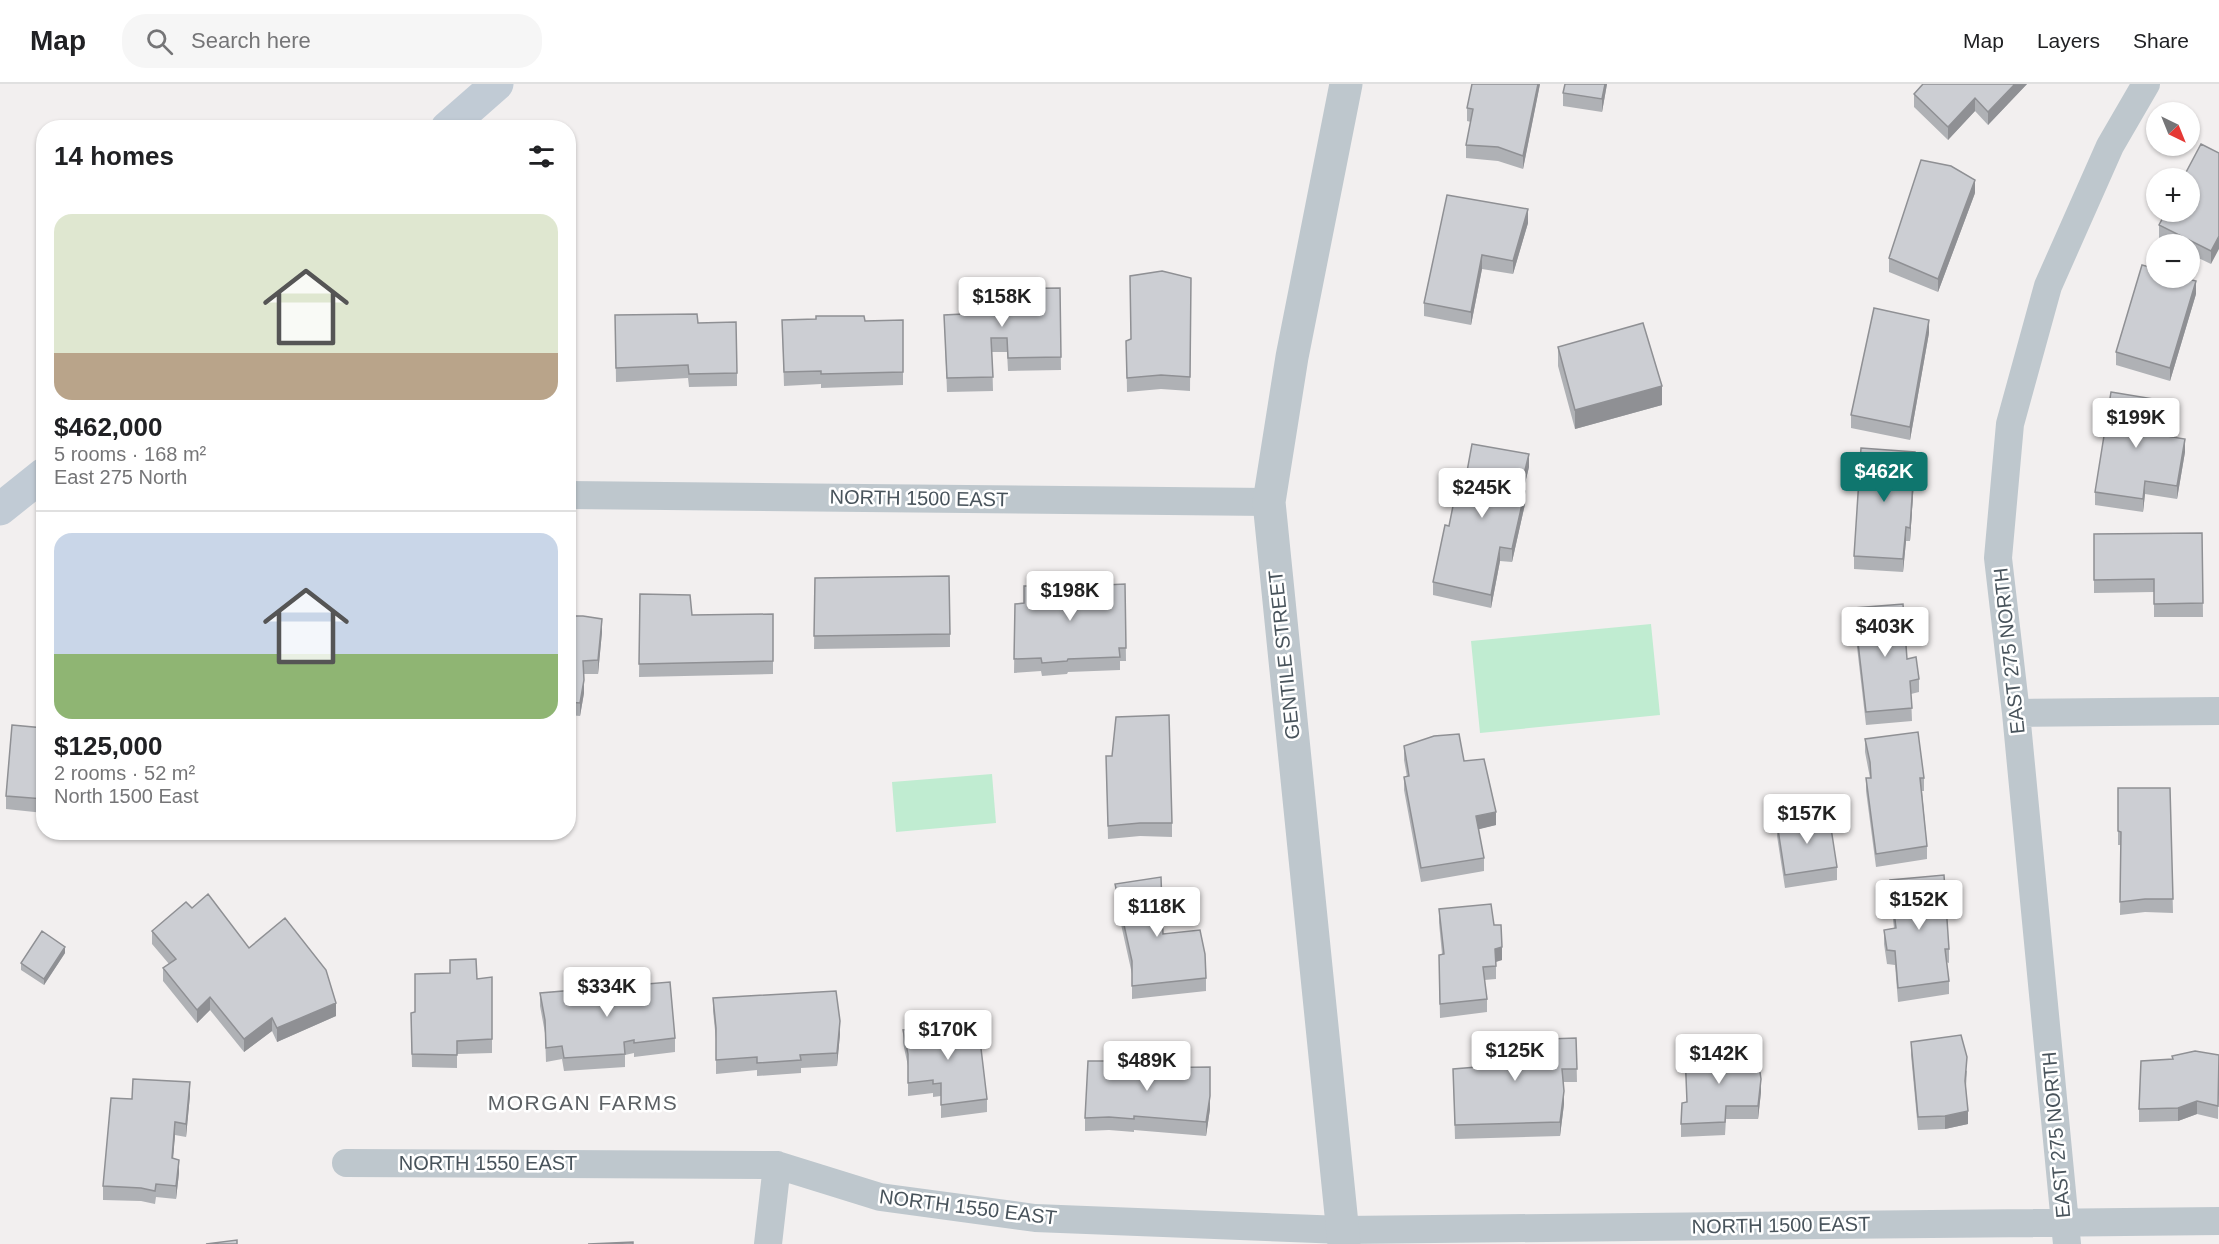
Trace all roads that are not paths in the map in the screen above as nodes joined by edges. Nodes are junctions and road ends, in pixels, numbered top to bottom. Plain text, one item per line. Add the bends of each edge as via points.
1 (497, 84) edge
2 (1346, 84) edge
3 (2146, 84) edge
4 (456, 120) edge
5 (36, 480) edge
6 (576, 495) edge
7 (1269, 502) junction
8 (0, 509) edge
9 (2219, 711) edge
10 (2016, 713) junction
11 (346, 1163) dead end
12 (777, 1165) junction
13 (2219, 1221) edge
14 (2066, 1233) edge
15 (1343, 1237) edge
16 (768, 1244) edge

1 - 4 main road
2 - 7 street, GENTILE STREET via 1292,357
3 - 10 street, EAST 275 NORTH via 2110,146 2048,286 2010,424 1998,558
5 - 8 main road
6 - 7 street, NORTH 1500 EAST
7 - 15 street, GENTILE STREET
9 - 10 street
10 - 14 street, EAST 275 NORTH
11 - 12 street, NORTH 1550 EAST
12 - 15 street, NORTH 1550 EAST via 880,1197 1035,1218
12 - 16 street
13 - 14 street, NORTH 1500 EAST
14 - 15 street, NORTH 1500 EAST

